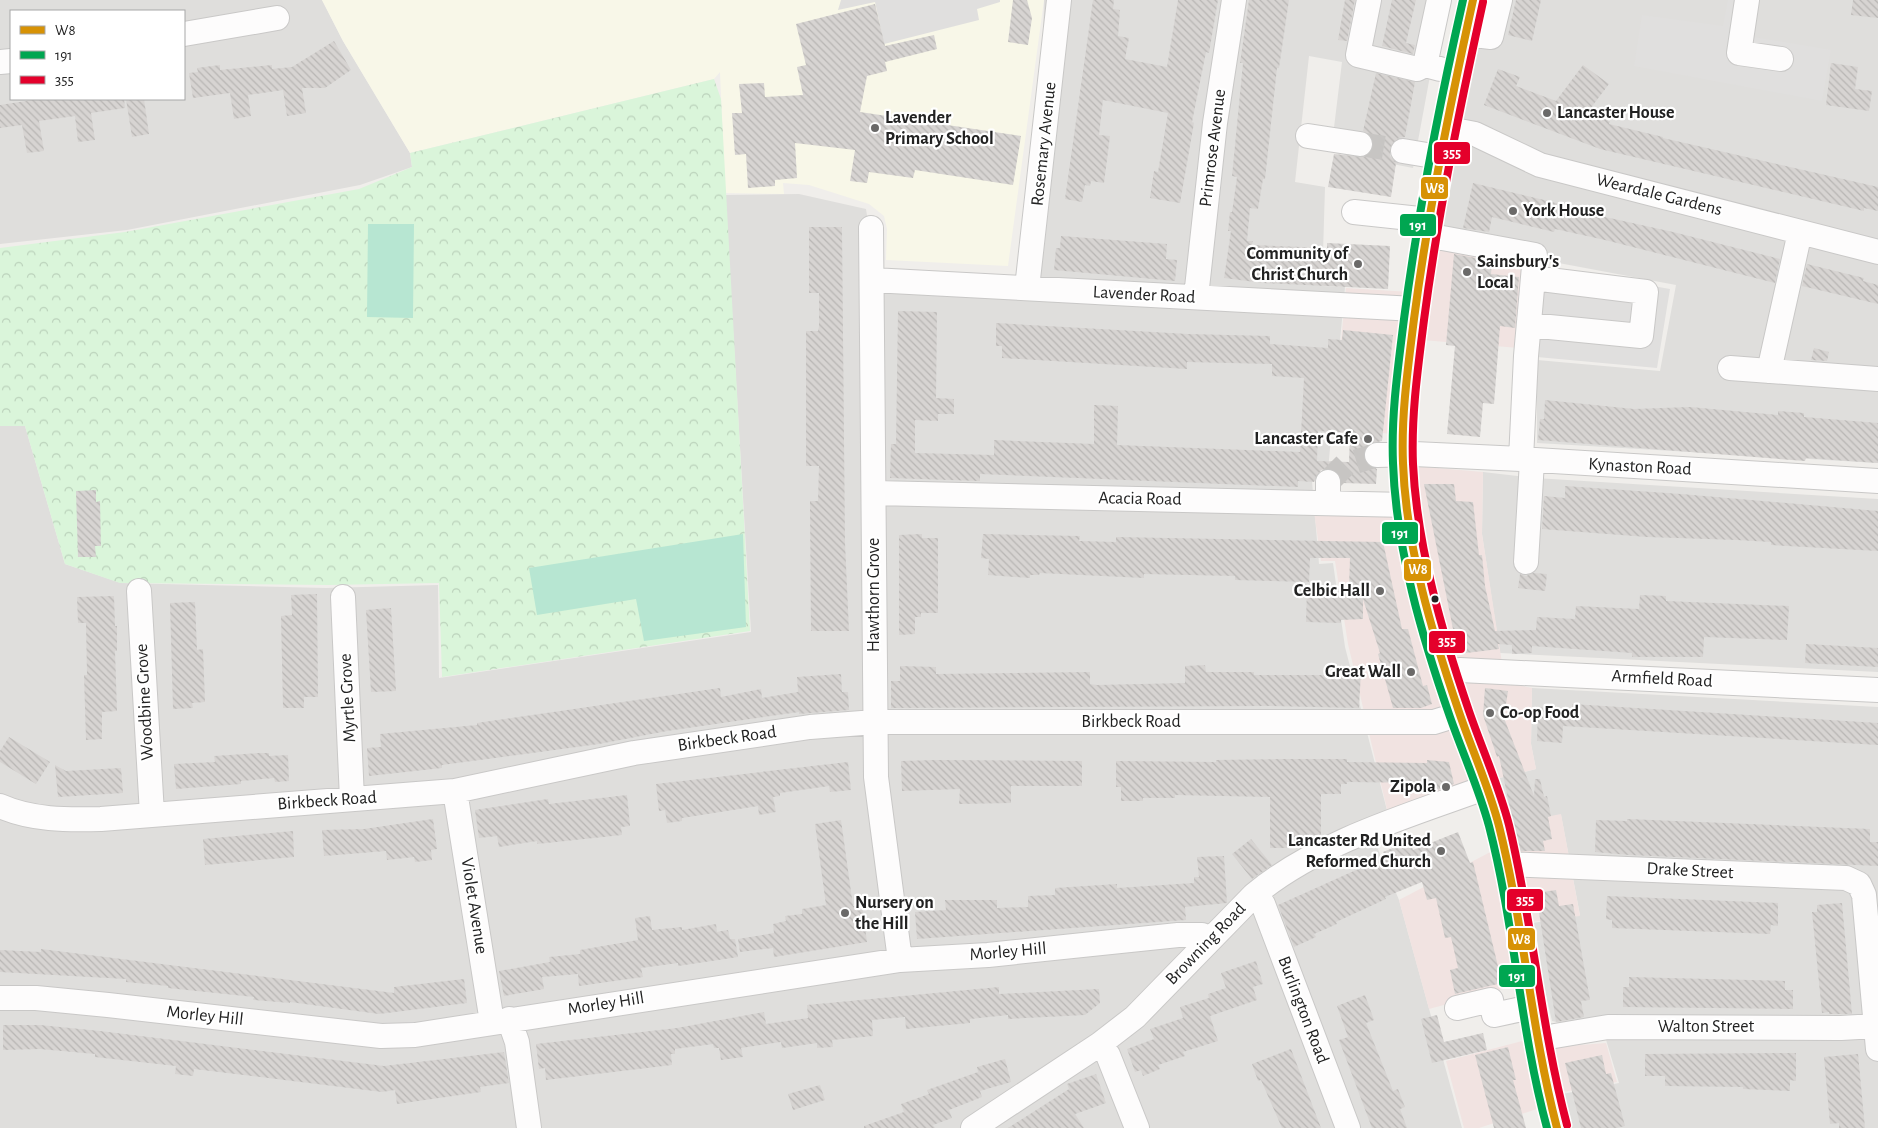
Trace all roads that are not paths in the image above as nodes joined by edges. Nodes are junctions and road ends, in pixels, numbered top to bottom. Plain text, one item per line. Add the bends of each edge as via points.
1 (1059, 0) edge
2 (1234, 0) edge
3 (1369, 0) edge
4 (1439, 0) edge
5 (1473, 0) edge
6 (1500, 0) edge
7 (1747, 0) edge
8 (277, 18) dead end
9 (185, 34) edge
10 (1466, 34) junction
11 (1781, 59) dead end
12 (1425, 65) junction
13 (1456, 73) junction
14 (1444, 128) junction
15 (1308, 136) dead end
16 (1360, 144) tunnel mouth
17 (1403, 151) tunnel mouth
18 (1439, 158) junction
19 (1354, 212) dead end
20 (871, 228) dead end
21 (1427, 228) junction
22 (1800, 232) junction
23 (1878, 252) edge
24 (1533, 278) junction
25 (872, 280) junction
26 (1027, 288) junction
27 (1196, 297) junction
28 (1415, 308) junction
29 (1529, 325) junction
30 (1730, 368) dead end
31 (1769, 371) junction
32 (1878, 379) edge
33 (1403, 454) junction
34 (1377, 455) tunnel mouth
35 (1526, 460) junction
36 (1878, 481) edge
37 (874, 493) junction
38 (1407, 505) junction
39 (1526, 562) dead end
40 (139, 591) dead end
41 (343, 597) dead end
42 (1446, 672) junction
43 (1878, 690) edge
44 (1460, 714) junction
45 (875, 722) junction
46 (1487, 787) junction
47 (456, 791) junction
48 (352, 799) junction
49 (0, 806) edge
50 (152, 814) junction
51 (1508, 864) junction
52 (1871, 890) edge
53 (1254, 895) junction
54 (1211, 939) junction
55 (900, 960) junction
56 (0, 998) edge
57 (1532, 1007) junction
58 (1457, 1008) dead end
59 (501, 1021) junction
60 (1877, 1038) edge
61 (1536, 1039) junction
62 (1100, 1044) junction
63 (529, 1128) edge
64 (973, 1128) edge
65 (1137, 1128) edge
66 (1348, 1128) edge
67 (1557, 1128) edge

1 - 26 street, Rosemary Avenue
2 - 27 street, Primrose Avenue via 1215,123
3 - 12 street via 1358,55 1417,69
4 - 12 street
5 - 10 street
6 - 10 street via 1491,37
7 - 11 street via 1739,53
8 - 9 street
10 - 13 street
12 - 13 street
13 - 14 street
14 - 18 street
14 - 22 street, Weardale Gardens via 1474,134 1540,165
15 - 16 street
17 - 18 street
18 - 21 street
19 - 21 street
20 - 25 street, Hawthorn Grove
21 - 24 street via 1535,255
21 - 28 street
22 - 23 street, Weardale Gardens
22 - 31 street
24 - 29 street
24 - 29 street via 1646,292 1641,336
25 - 26 street, Lavender Road
25 - 37 street, Hawthorn Grove
26 - 27 street, Lavender Road
27 - 28 street, Lavender Road
28 - 33 street
29 - 35 street
30 - 31 street
31 - 32 street
33 - 34 street, Kynaston Road
33 - 35 street, Kynaston Road
33 - 38 street
35 - 36 street, Kynaston Road
35 - 39 street
37 - 38 street, Acacia Road via 1328,493
37 - 45 street, Hawthorn Grove
38 - 42 street
40 - 50 street, Woodbine Grove
41 - 48 street, Myrtle Grove
42 - 43 street, Armfield Road via 1460,670
42 - 44 street
44 - 45 street, Birkbeck Road via 1434,722
44 - 46 street
45 - 47 street, Birkbeck Road via 810,726 634,753
45 - 55 street, Hawthorn Grove via 876,777
46 - 51 street
46 - 53 street, Browning Road via 1327,848 1275,877
47 - 48 street, Birkbeck Road
47 - 59 street, Violet Avenue
48 - 50 street, Birkbeck Road
49 - 50 street, Birkbeck Road via 15,813 67,820
51 - 52 street, Drake Street via 1846,878
51 - 57 street
52 - 60 street
53 - 54 street, Browning Road
53 - 66 street, Burlington Road via 1263,904
54 - 55 street, Morley Hill via 1202,935 1178,935 988,955
54 - 62 street, Browning Road via 1135,1016
55 - 59 street, Morley Hill
56 - 59 street, Morley Hill via 108,1005 382,1036 415,1035
57 - 58 street via 1494,1015 1491,1000
57 - 61 street
59 - 63 street, Violet Avenue via 517,1042
60 - 61 street, Walton Street via 1840,1028 1608,1027
61 - 67 street
62 - 64 street, Browning Road
62 - 65 street via 1108,1055

